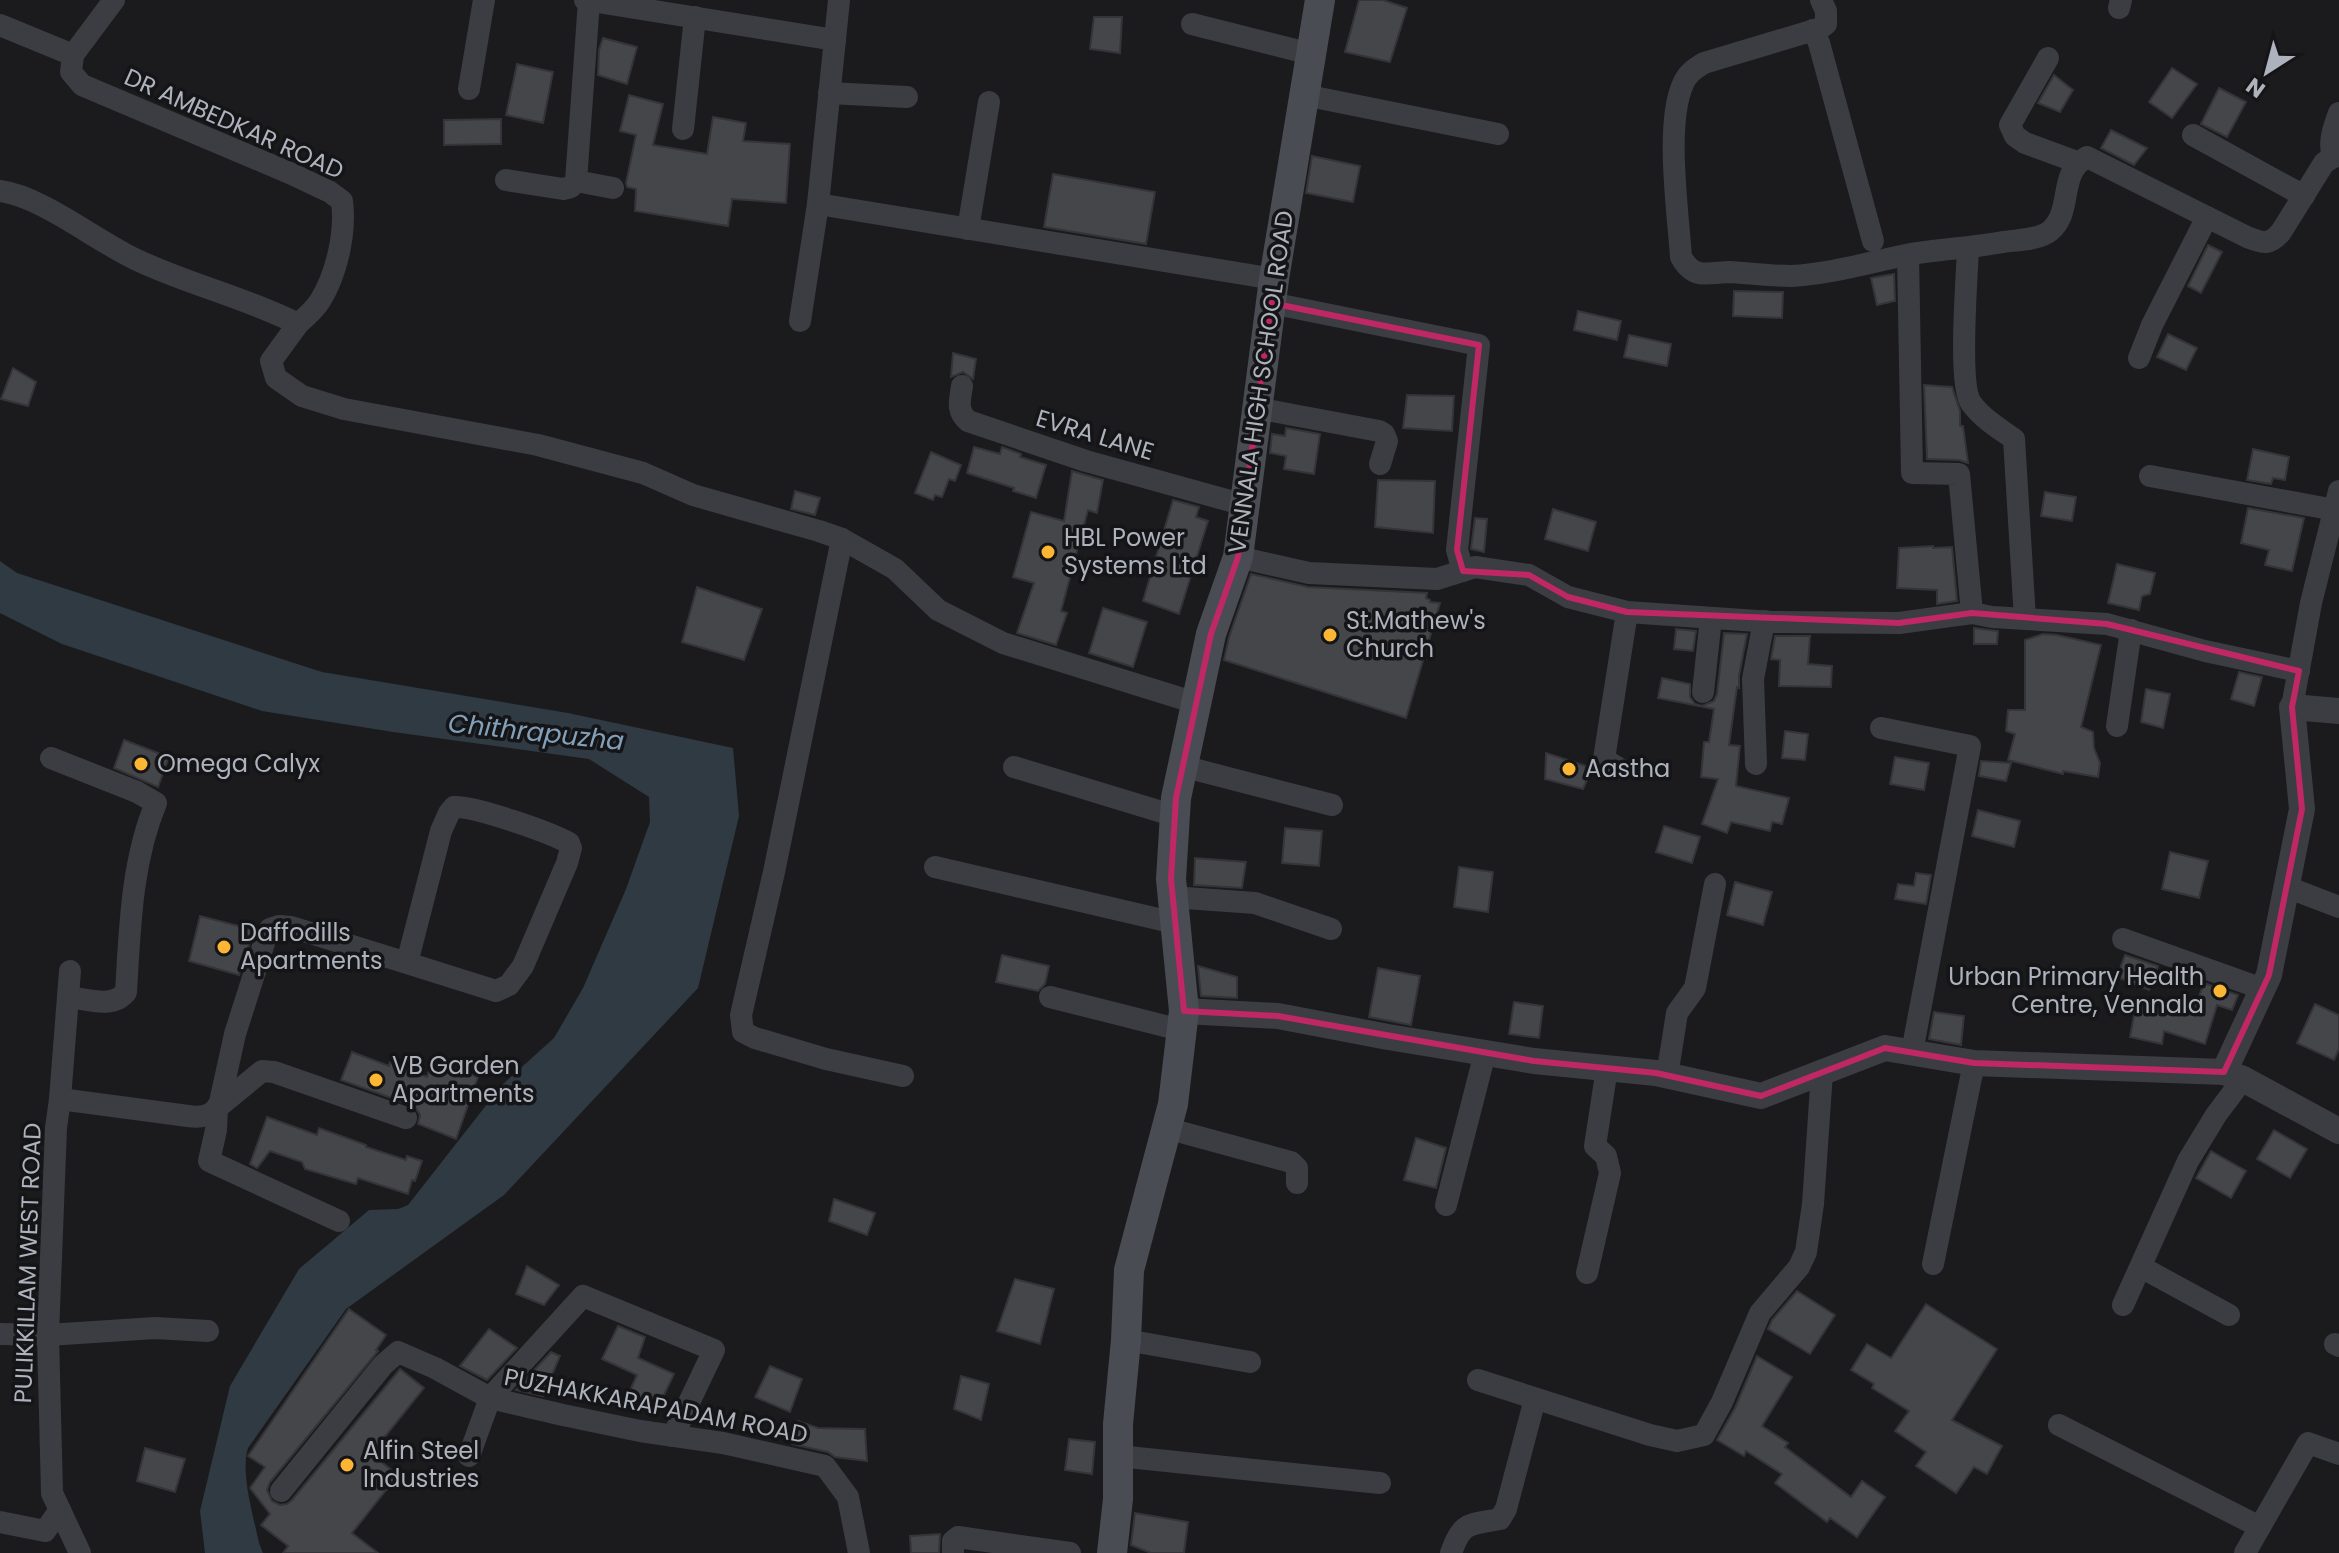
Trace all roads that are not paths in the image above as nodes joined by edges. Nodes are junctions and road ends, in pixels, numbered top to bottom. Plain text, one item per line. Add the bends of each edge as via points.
1 (114, 0) edge
2 (484, 0) edge
3 (587, 0) edge
4 (839, 0) edge
5 (1320, 0) edge
6 (1821, 0) edge
7 (695, 17) junction
8 (1192, 24) dead end
9 (0, 25) edge
10 (1813, 30) junction
11 (835, 40) junction
12 (1311, 54) junction
13 (73, 55) junction
14 (2048, 58) dead end
15 (469, 89) dead end
16 (829, 93) junction
17 (1304, 95) junction
18 (907, 97) dead end
19 (989, 102) dead end
20 (2339, 113) edge
21 (683, 129) dead end
22 (1498, 134) dead end
23 (2193, 135) dead end
24 (2336, 156) edge
25 (2077, 162) junction
26 (506, 180) dead end
27 (576, 181) junction
28 (613, 188) dead end
29 (0, 191) edge
30 (2304, 196) junction
31 (818, 204) junction
32 (2207, 217) junction
33 (968, 229) junction
34 (1873, 241) dead end
35 (1968, 249) junction
36 (1908, 255) junction
37 (1272, 291) junction
38 (800, 321) dead end
39 (298, 324) junction
40 (2139, 358) dead end
41 (962, 386) dead end
42 (1256, 408) junction
43 (1380, 464) dead end
44 (2150, 476) dead end
45 (2337, 501) edge
46 (1245, 505) junction
47 (842, 539) junction
48 (1238, 557) junction
49 (1463, 571) junction
50 (1627, 612) junction
51 (1972, 613) junction
52 (1711, 618) junction
53 (2025, 619) junction
54 (1764, 621) junction
55 (2131, 630) junction
56 (2299, 671) junction
57 (1703, 692) dead end
58 (1196, 703) junction
59 (2292, 707) junction
60 (2339, 711) edge
61 (2117, 726) dead end
62 (1881, 728) dead end
63 (51, 758) dead end
64 (1756, 764) dead end
65 (1182, 766) junction
66 (1014, 767) dead end
67 (1620, 769) dead end
68 (1332, 805) dead end
69 (1175, 816) junction
70 (935, 867) dead end
71 (1715, 884) dead end
72 (2287, 887) junction
73 (2339, 907) edge
74 (1174, 910) junction
75 (1331, 929) dead end
76 (2123, 939) dead end
77 (407, 963) junction
78 (70, 971) dead end
79 (2263, 989) junction
80 (68, 997) junction
81 (1050, 997) dead end
82 (1182, 1020) junction
83 (1912, 1052) junction
84 (1485, 1053) junction
85 (1974, 1063) junction
86 (1607, 1068) junction
87 (1822, 1072) junction
88 (903, 1076) dead end
89 (1667, 1076) junction
90 (2233, 1076) junction
91 (60, 1099) junction
92 (217, 1108) junction
93 (406, 1118) dead end
94 (1166, 1128) junction
95 (2339, 1131) edge
96 (1297, 1183) dead end
97 (1446, 1205) dead end
98 (339, 1221) dead end
99 (1933, 1264) dead end
100 (2141, 1267) junction
101 (1587, 1273) dead end
102 (2123, 1305) dead end
103 (2229, 1315) dead end
104 (208, 1331) dead end
105 (0, 1334) edge
106 (48, 1335) junction
107 (1126, 1340) junction
108 (1250, 1362) dead end
109 (1478, 1380) dead end
110 (490, 1398) junction
111 (1535, 1399) junction
112 (2059, 1425) dead end
113 (673, 1436) junction
114 (2339, 1454) edge
115 (469, 1456) dead end
116 (1118, 1456) junction
117 (1380, 1483) dead end
118 (281, 1491) dead end
119 (60, 1510) junction
120 (0, 1522) edge
121 (2260, 1527) junction
122 (80, 1553) edge
123 (859, 1553) edge
124 (953, 1553) edge
125 (1070, 1553) edge
126 (1112, 1553) edge
127 (1451, 1553) edge
128 (2245, 1553) edge

1 - 13 street
2 - 15 street
3 - 7 street
3 - 27 street
4 - 11 street
5 - 12 main road, VENNALA HIGH SCHOOL ROAD
6 - 10 street via 1826,24
7 - 11 street
7 - 21 street
8 - 12 street
9 - 13 street
10 - 34 street
10 - 36 street via 1704,63 1683,84 1674,127 1681,257 1698,273 1790,276
11 - 16 street
12 - 17 main road, VENNALA HIGH SCHOOL ROAD
13 - 39 street, DR AMBEDKAR ROAD via 71,72 82,85 292,174 342,201 334,272 319,303
14 - 25 street via 2010,125 2025,143
16 - 18 street
16 - 31 street
17 - 22 street
17 - 37 main road, VENNALA HIGH SCHOOL ROAD
19 - 33 street
20 - 24 street via 2331,148
23 - 30 street
24 - 30 street via 2324,163
25 - 32 street via 2087,157 2101,162
25 - 35 street via 2049,232
26 - 27 street via 563,189
27 - 28 street
29 - 39 street via 22,195 136,260
30 - 32 street via 2274,241 2262,243
31 - 33 street
31 - 38 street
32 - 40 street
33 - 37 street
35 - 36 street
35 - 53 street via 1964,366 1969,400 1987,421 2014,439
36 - 51 street via 1912,473 1959,474
37 - 42 main road, VENNALA HIGH SCHOOL ROAD
37 - 49 street via 1479,345 1457,550
39 - 47 street via 271,361 276,378 302,396 344,409 538,445 643,473 693,495
41 - 46 street, EVRA LANE via 959,408 968,421 1086,461
42 - 43 street via 1379,431 1387,441
42 - 46 main road, VENNALA HIGH SCHOOL ROAD
44 - 45 street
45 - 56 street
46 - 48 main road, VENNALA HIGH SCHOOL ROAD
47 - 58 street via 895,569 938,610 1003,643
47 - 88 street via 741,1015 743,1032 755,1038
48 - 49 street via 1309,573 1437,579
48 - 58 main road, VENNALA HIGH SCHOOL ROAD via 1211,634
49 - 50 street via 1475,567 1529,575 1568,597
50 - 52 street
50 - 67 street via 1604,759
51 - 53 street
51 - 54 street via 1899,623
52 - 54 street
52 - 57 street
53 - 55 street
54 - 64 street via 1753,679
55 - 56 street
55 - 61 street
56 - 59 street
58 - 65 main road, VENNALA HIGH SCHOOL ROAD
59 - 60 street
59 - 72 street via 2302,809
62 - 83 street via 1970,746
63 - 80 street via 156,803 131,904 126,992 112,1002
65 - 68 street
65 - 69 main road, VENNALA HIGH SCHOOL ROAD
66 - 69 street
69 - 74 main road, VENNALA HIGH SCHOOL ROAD
70 - 74 street
71 - 89 street via 1695,988 1677,1013
72 - 73 street
72 - 79 street
74 - 75 street via 1255,903
74 - 82 main road, VENNALA HIGH SCHOOL ROAD
76 - 79 street
77 - 77 street via 441,831 454,807 482,811 569,843 567,863 523,966 509,985 496,991
77 - 92 street via 291,927 270,929
78 - 80 street
79 - 90 street
80 - 91 street
81 - 82 street
82 - 84 street via 1278,1016
82 - 94 main road, VENNALA HIGH SCHOOL ROAD
83 - 85 street
83 - 87 street via 1885,1048
84 - 86 street
84 - 97 street
85 - 90 street
85 - 99 street
86 - 89 street
86 - 101 street via 1595,1146 1606,1156 1610,1173
87 - 89 street via 1761,1096
87 - 111 street via 1806,1252 1760,1313 1704,1435 1677,1441
90 - 95 street
90 - 100 street
91 - 92 street, PULIKKILLAM WEST ROAD via 188,1116 206,1116
91 - 106 street, PULIKKILLAM WEST ROAD
92 - 93 street via 262,1071
92 - 98 street via 209,1161
94 - 96 street via 1291,1162 1297,1168
94 - 107 main road, VENNALA HIGH SCHOOL ROAD via 1129,1270
100 - 102 street
100 - 103 street
104 - 106 street via 155,1328
105 - 106 street
106 - 119 street, PULIKKILLAM WEST ROAD via 52,1493
107 - 108 street
107 - 116 main road, VENNALA HIGH SCHOOL ROAD
109 - 111 street
110 - 113 street, PUZHAKKARAPADAM ROAD
110 - 113 street via 583,1296 714,1350
110 - 115 street, PUZHAKKARAPADAM ROAD
110 - 118 street via 398,1352
111 - 127 street via 1506,1509 1500,1519 1467,1525
112 - 121 street
113 - 123 street, PUZHAKKARAPADAM ROAD via 825,1466 848,1497
114 - 121 street via 2308,1443
116 - 117 street
116 - 126 main road, VENNALA HIGH SCHOOL ROAD
119 - 120 street via 45,1531
119 - 122 street, PULIKKILLAM WEST ROAD
121 - 128 street
124 - 125 street via 958,1537

